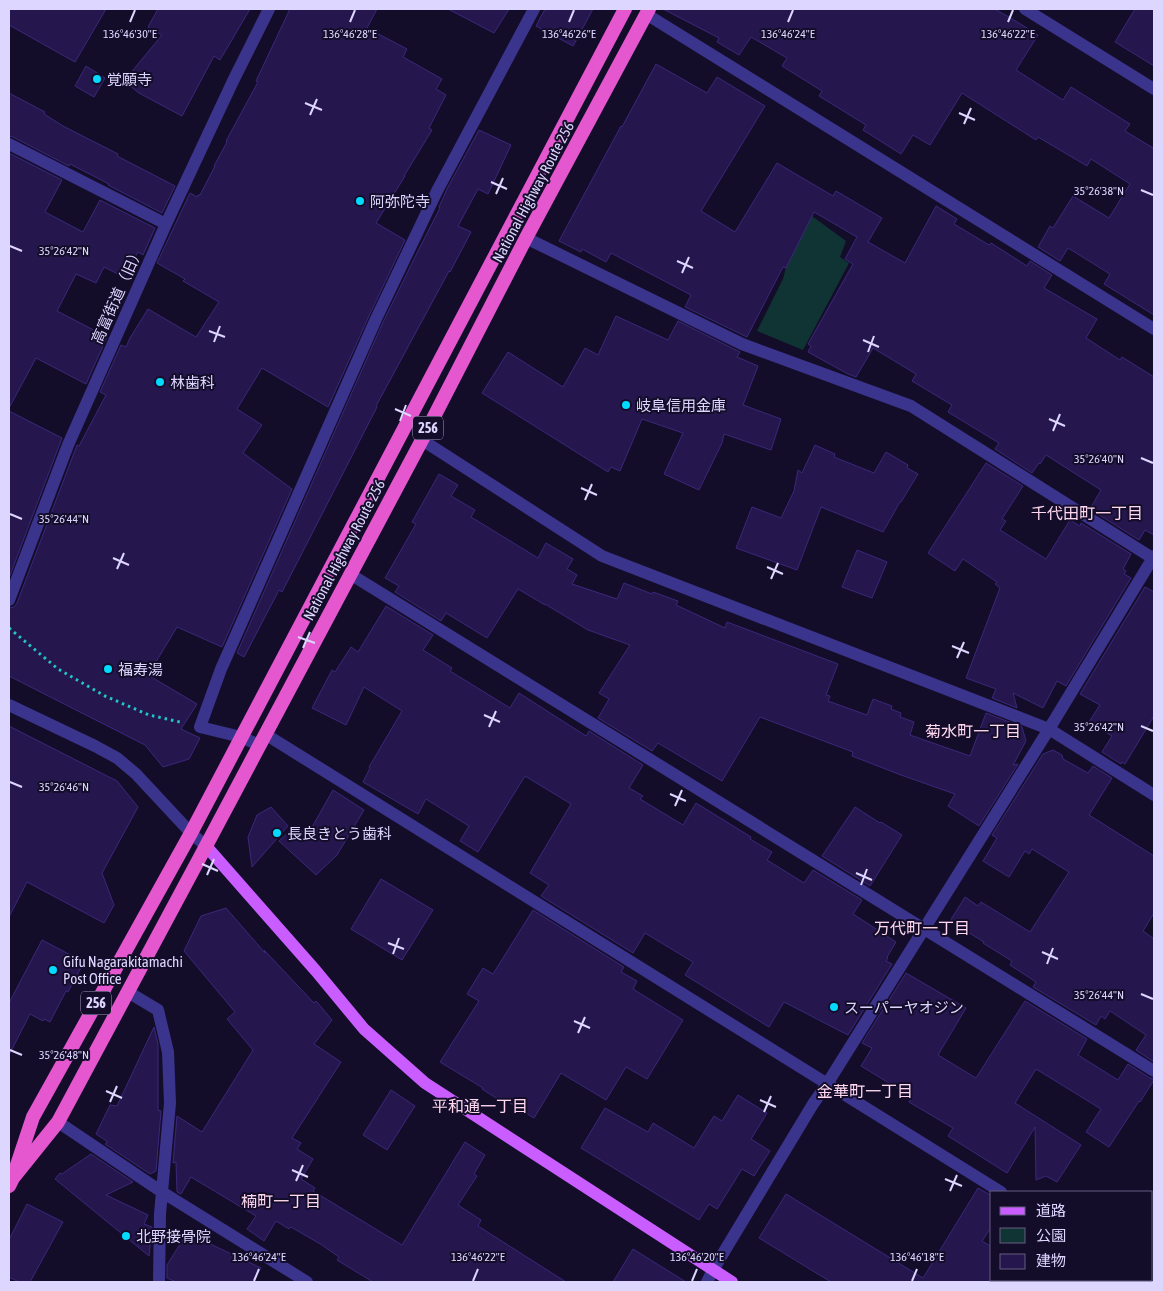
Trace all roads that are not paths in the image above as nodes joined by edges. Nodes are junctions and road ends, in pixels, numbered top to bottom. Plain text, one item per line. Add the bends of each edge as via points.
1 (269, 9) edge
2 (534, 9) edge
3 (625, 9) edge
4 (1025, 9) edge
5 (648, 11) edge
6 (1154, 90) edge
7 (9, 144) edge
8 (166, 224) junction
9 (526, 238) junction
10 (1154, 329) edge
11 (422, 440) junction
12 (1154, 558) edge
13 (350, 574) junction
14 (9, 600) edge
15 (9, 705) edge
16 (1049, 729) junction
17 (241, 737) junction
18 (262, 740) junction
19 (1154, 795) edge
20 (191, 833) junction
21 (206, 846) junction
22 (923, 928) junction
23 (128, 992) junction
24 (1154, 1071) edge
25 (826, 1084) junction
26 (58, 1122) junction
27 (11, 1182) edge
28 (999, 1191) edge
29 (162, 1192) junction
30 (713, 1270) junction
31 (160, 1282) edge
32 (307, 1282) edge
33 (707, 1282) edge
34 (732, 1282) edge

1 - 8 street, 高富街道（旧）
2 - 17 street via 437,191 376,319 221,669 200,727
3 - 17 highway, National Highway Route 256 / 256
4 - 6 street
5 - 9 highway, National Highway Route 256 / 256
5 - 10 street
7 - 8 street
8 - 14 street, 高富街道（旧） via 68,445
9 - 11 highway, National Highway Route 256 / 256
9 - 12 street via 742,344 911,406
11 - 13 highway, National Highway Route 256 / 256
11 - 16 street via 602,556
12 - 16 street
13 - 18 highway, National Highway Route 256 / 256
13 - 22 street
15 - 20 street via 117,758
16 - 19 street
16 - 22 street
17 - 18 street
17 - 20 highway, National Highway Route 256 / 256
18 - 21 highway, National Highway Route 256 / 256
18 - 25 street
20 - 21 street
20 - 27 highway, National Highway Route 256 / 256 via 33,1118
21 - 23 highway, National Highway Route 256 / 256
21 - 30 main road via 364,1029 425,1083
22 - 24 street
22 - 25 street
23 - 26 highway, National Highway Route 256 / 256
23 - 29 street via 158,1010 168,1052 170,1103
25 - 28 street
25 - 30 street
26 - 27 highway, National Highway Route 256 / 256
26 - 29 street
29 - 31 street
29 - 32 street
30 - 33 street
30 - 34 main road

